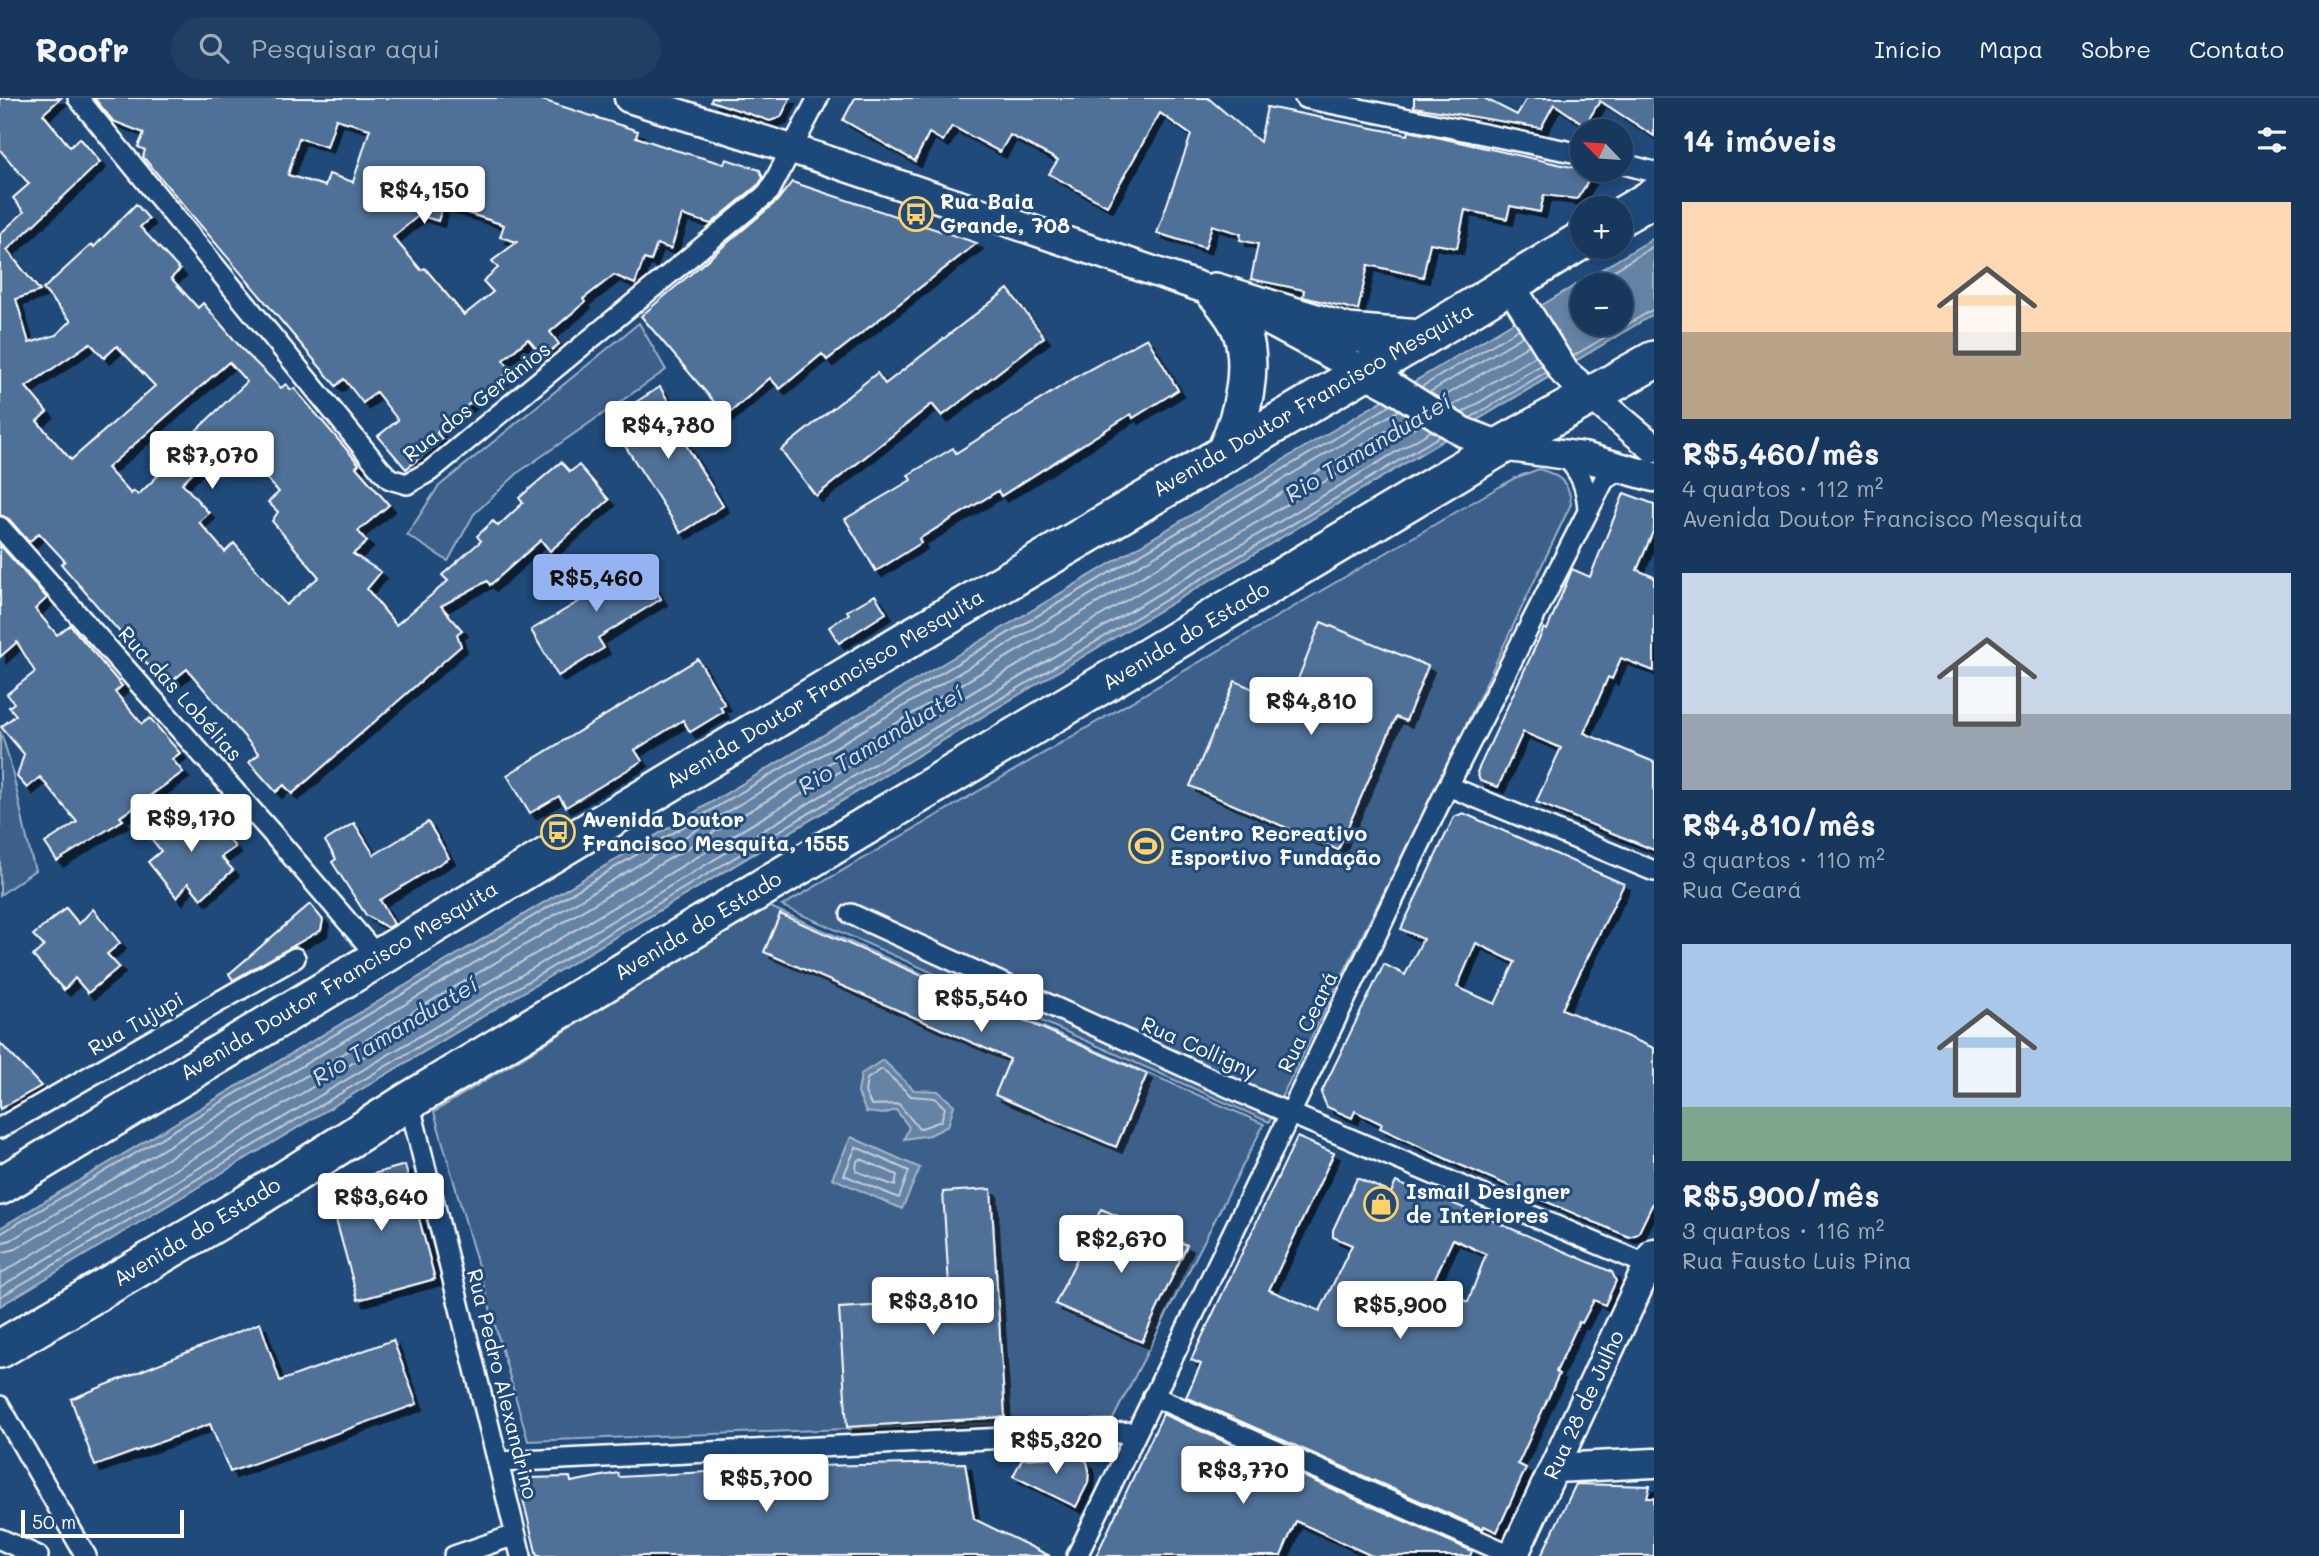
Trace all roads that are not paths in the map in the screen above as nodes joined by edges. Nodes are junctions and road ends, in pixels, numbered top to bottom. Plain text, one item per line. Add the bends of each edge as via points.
1 (78, 98) edge
2 (629, 98) edge
3 (818, 98) edge
4 (1305, 98) edge
5 (792, 149) junction
6 (1570, 152) edge
7 (1633, 166) edge
8 (1654, 172) edge
9 (1654, 197) edge
10 (1633, 209) edge
11 (1570, 251) edge
12 (1217, 293) junction
13 (1518, 298) junction
14 (1420, 339) junction
15 (1654, 360) edge
16 (1377, 380) junction
17 (1578, 385) junction
18 (1500, 446) junction
19 (1654, 448) edge
20 (1226, 451) junction
21 (1563, 454) junction
22 (1623, 468) junction
23 (1654, 477) edge
24 (1588, 512) junction
25 (0, 527) edge
26 (1448, 786) junction
27 (1654, 871) edge
28 (851, 914) dead end
29 (378, 957) junction
30 (295, 958) dead end
31 (409, 1101) junction
32 (1290, 1114) junction
33 (0, 1128) edge
34 (0, 1186) edge
35 (1651, 1259) edge
36 (0, 1349) edge
37 (1153, 1396) junction
38 (0, 1406) edge
39 (1135, 1432) junction
40 (1560, 1458) junction
41 (498, 1462) junction
42 (1654, 1463) edge
43 (515, 1535) junction
44 (0, 1539) edge
45 (38, 1556) edge
46 (85, 1556) edge
47 (454, 1556) edge
48 (521, 1556) edge
49 (1077, 1556) edge
50 (1513, 1556) edge

1 - 5 street, Rua dos Gerânios via 372,459 400,484 430,471 769,192
2 - 5 main road
3 - 5 street, Rua dos Gerânios
4 - 6 street
5 - 12 main road
7 - 8 street
9 - 10 highway
11 - 13 highway, Avenida Doutor Francisco Mesquita
12 - 14 highway via 1348,333
12 - 16 main road
12 - 20 highway via 1242,333 1246,373 1238,420
13 - 14 highway, Avenida Doutor Francisco Mesquita
13 - 17 main road
14 - 16 highway, Avenida Doutor Francisco Mesquita
15 - 17 highway, Avenida do Estado
16 - 18 main road via 1464,432
16 - 20 highway, Avenida Doutor Francisco Mesquita
17 - 18 highway, Avenida do Estado
17 - 19 main road
18 - 21 main road
18 - 31 highway, Avenida do Estado
20 - 29 highway, Avenida Doutor Francisco Mesquita
21 - 22 main road
21 - 24 street via 1584,481
22 - 23 main road
22 - 24 street, Rua Ceará via 1608,475
24 - 26 street, Rua Ceará
25 - 29 street, Rua das Lobélias
26 - 27 street
26 - 32 street, Rua Ceará
28 - 32 street, Rua Colligny
29 - 34 highway, Avenida Doutor Francisco Mesquita
30 - 33 street, Rua Tujupi
31 - 36 highway, Avenida do Estado via 247,1204
31 - 41 street, Rua Pedro Alexandrino
32 - 35 street, Rua Colligny
32 - 37 street, Rua Ceará
35 - 40 main road, Rua 28 de Julho
37 - 39 street, Rua Ceará
37 - 50 street
38 - 46 street
39 - 41 street
39 - 49 street, Rua Ceará
40 - 42 main road
40 - 50 main road, Rua 28 de Julho
41 - 43 street, Rua Pedro Alexandrino
43 - 47 street
43 - 48 street, Rua Pedro Alexandrino
44 - 45 street

